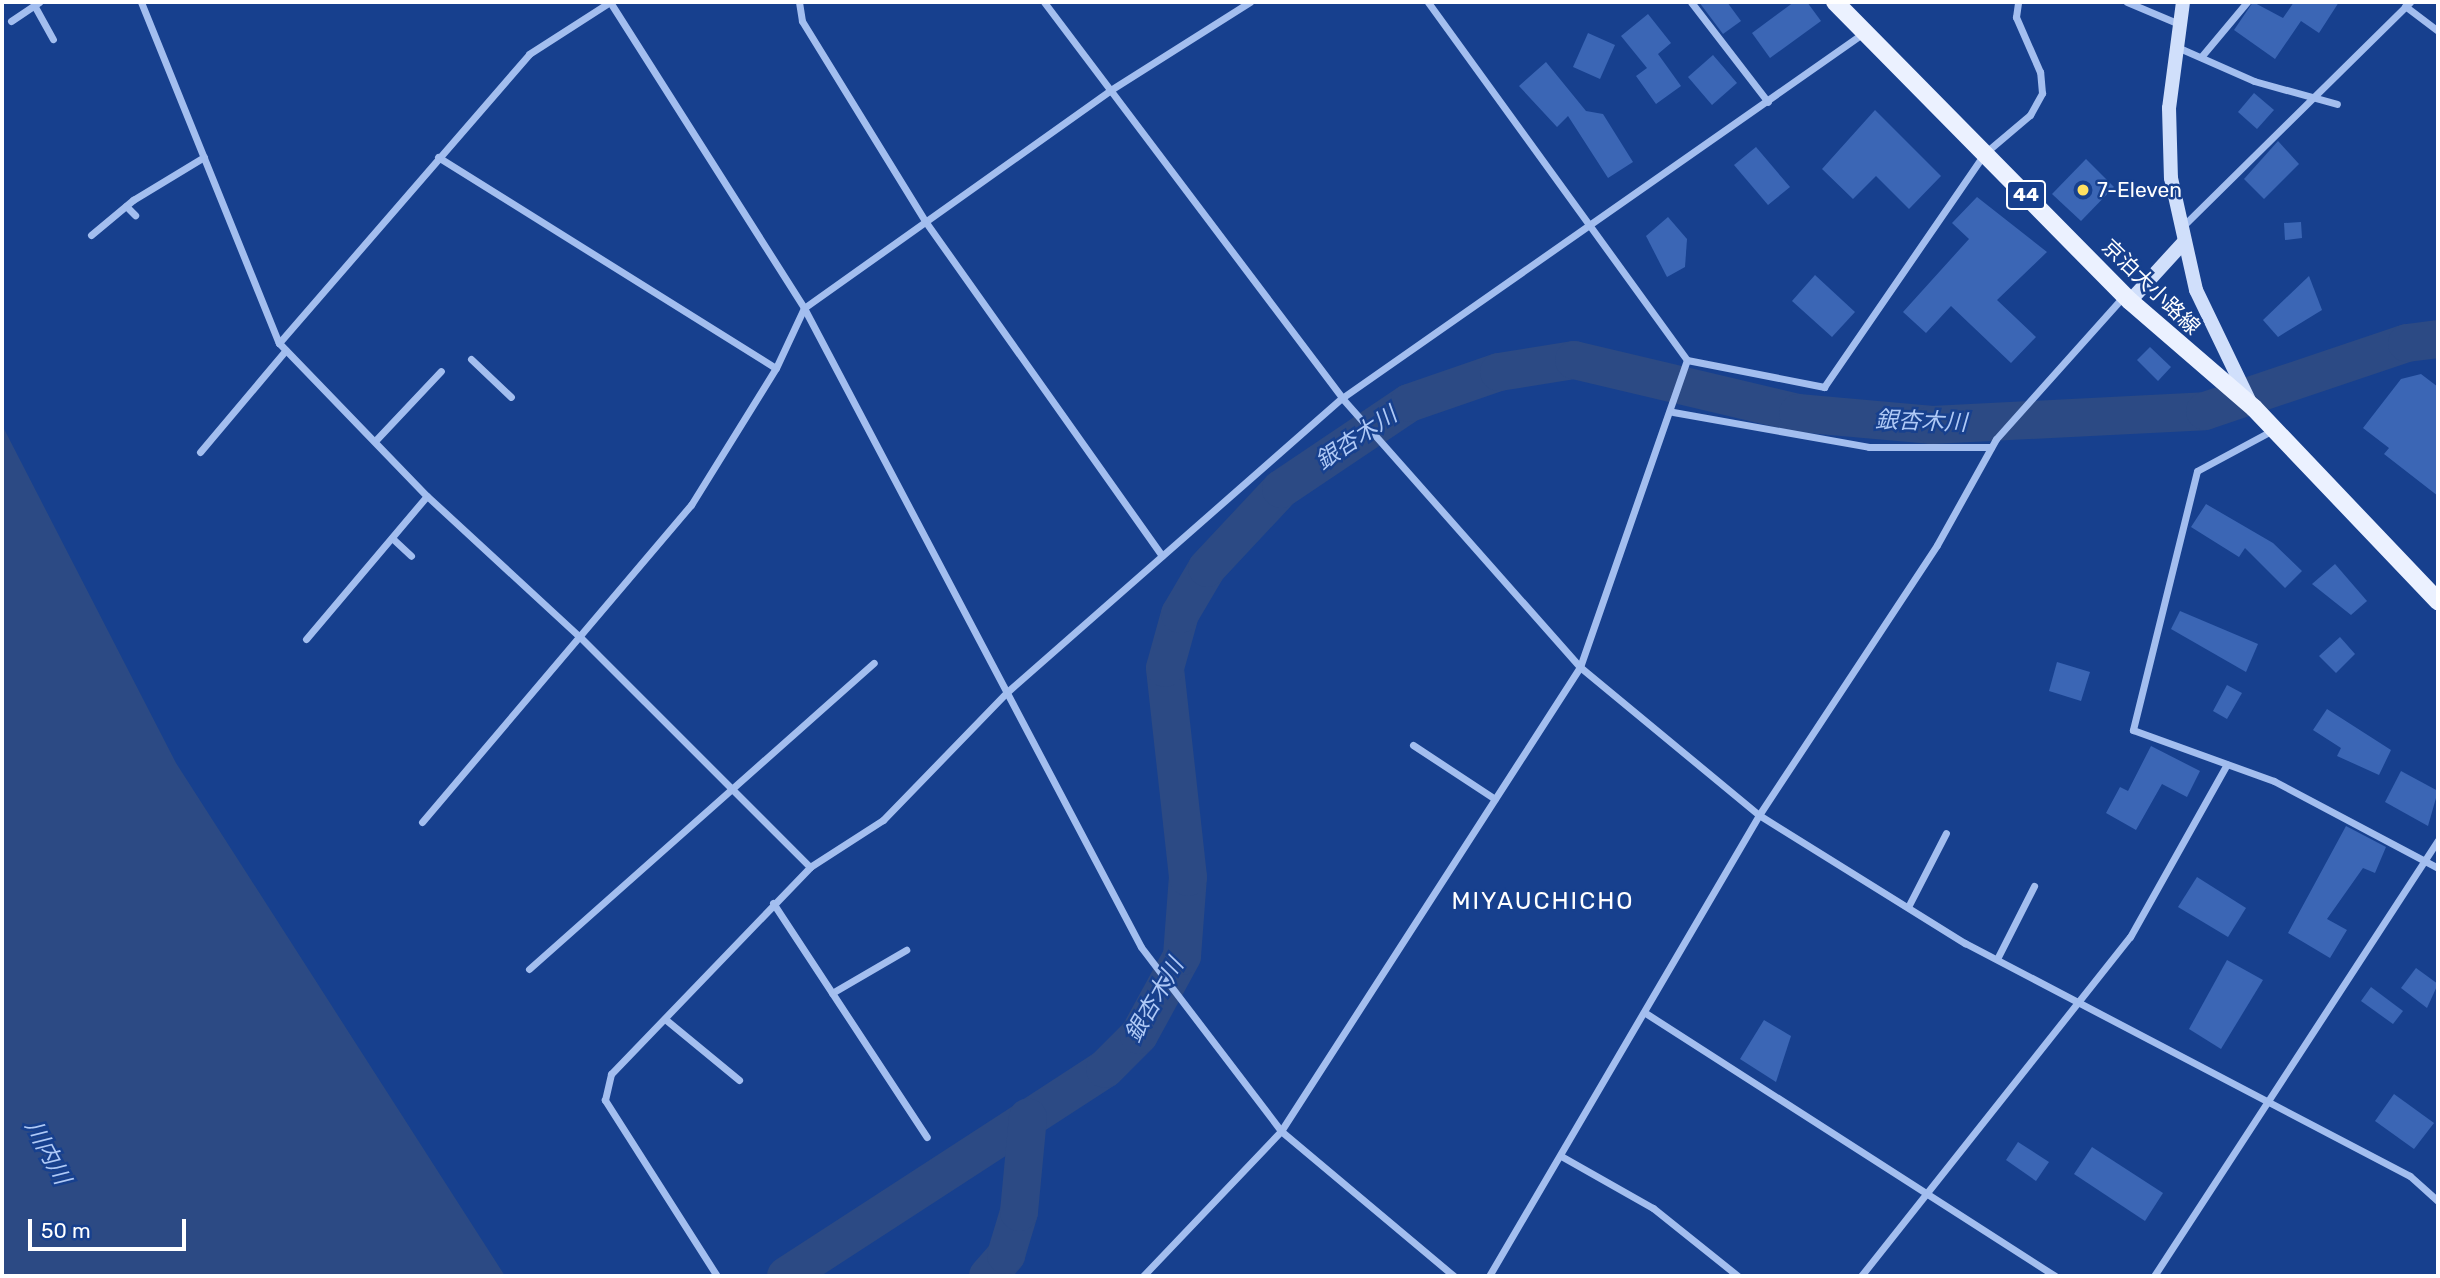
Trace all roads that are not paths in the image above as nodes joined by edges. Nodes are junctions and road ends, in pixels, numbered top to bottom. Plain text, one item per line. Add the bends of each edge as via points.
1 (141, 2) edge
2 (610, 2) edge
3 (799, 2) edge
4 (1044, 2) edge
5 (1250, 2) edge
6 (1428, 2) edge
7 (1691, 2) edge
8 (1835, 2) edge
9 (2018, 2) edge
10 (2127, 2) edge
11 (2183, 2) edge
12 (2247, 2) edge
13 (37, 4) edge
14 (2407, 4) edge
15 (11, 21) dead end
16 (2179, 24) junction
17 (2438, 31) edge
18 (1865, 32) junction
19 (53, 39) dead end
20 (2175, 46) junction
21 (2201, 57) junction
22 (1109, 91) junction
23 (2305, 99) junction
24 (1768, 102) junction
25 (2337, 104) dead end
26 (1985, 153) junction
27 (204, 157) junction
28 (438, 157) junction
29 (126, 206) junction
30 (135, 215) dead end
31 (925, 221) junction
32 (1595, 227) junction
33 (91, 235) dead end
34 (2182, 236) junction
35 (2127, 298) junction
36 (804, 308) junction
37 (279, 343) junction
38 (286, 350) junction
39 (471, 359) dead end
40 (1687, 360) junction
41 (776, 369) junction
42 (441, 371) dead end
43 (2229, 381) junction
44 (511, 397) dead end
45 (1342, 398) junction
46 (1674, 412) junction
47 (2263, 419) junction
48 (375, 441) junction
49 (1991, 447) junction
50 (200, 452) dead end
51 (428, 496) junction
52 (392, 538) junction
53 (411, 556) dead end
54 (1162, 556) junction
55 (2438, 601) edge
56 (581, 638) junction
57 (306, 639) dead end
58 (874, 663) dead end
59 (1580, 667) junction
60 (1006, 693) junction
61 (1413, 745) dead end
62 (2227, 764) junction
63 (732, 789) junction
64 (1495, 799) junction
65 (1759, 815) junction
66 (422, 822) dead end
67 (1946, 833) dead end
68 (2438, 840) edge
69 (2426, 859) junction
70 (810, 867) junction
71 (2438, 868) edge
72 (2034, 886) dead end
73 (774, 903) junction
74 (1908, 907) junction
75 (906, 950) dead end
76 (1997, 959) junction
77 (529, 969) dead end
78 (832, 993) junction
79 (2077, 999) junction
80 (1647, 1014) junction
81 (665, 1019) junction
82 (740, 1080) dead end
83 (2267, 1102) junction
84 (1281, 1131) junction
85 (927, 1137) dead end
86 (1561, 1156) junction
87 (1925, 1194) junction
88 (2438, 1201) edge
89 (717, 1276) edge
90 (1143, 1276) edge
91 (1454, 1276) edge
92 (1489, 1276) edge
93 (1738, 1276) edge
94 (1861, 1276) edge
95 (2055, 1276) edge
96 (2154, 1276) edge

1 - 27 street
2 - 28 street via 529,54
2 - 36 street
3 - 31 street via 802,21
4 - 22 street
5 - 22 street
6 - 32 street
7 - 24 street
8 - 18 main road, 京泊大小路線 / 44
9 - 26 street via 2015,17 2040,72 2042,93 2030,115
10 - 16 street
11 - 16 street
12 - 21 street
13 - 15 street
13 - 19 street
14 - 17 street
14 - 23 street
16 - 20 street
18 - 24 street
18 - 26 main road, 京泊大小路線 / 44
20 - 21 street
20 - 34 street via 2168,144
21 - 23 street
22 - 31 street
22 - 45 street
23 - 25 street
23 - 34 street
24 - 32 street
26 - 35 main road, 京泊大小路線 / 44
26 - 40 street via 1824,387
27 - 29 street
27 - 37 street
28 - 37 street
28 - 41 street
29 - 30 street
29 - 33 street
31 - 36 street
31 - 54 street
32 - 40 street
32 - 45 street
34 - 35 street
34 - 43 street
35 - 43 main road, 京泊大小路線 / 44
35 - 49 street via 2024,400
36 - 41 street
36 - 60 street
37 - 38 street
38 - 48 street
38 - 50 street
39 - 44 street
40 - 46 street
41 - 56 street via 691,505
42 - 48 street
43 - 47 main road, 京泊大小路線 / 44
45 - 54 street
45 - 59 street via 1387,455
46 - 49 street via 1869,446
46 - 59 street
47 - 55 main road, 京泊大小路線 / 44
47 - 62 street via 2197,471 2133,730
48 - 51 street
49 - 65 street via 1937,544
51 - 52 street
51 - 56 street
52 - 53 street
52 - 57 street
54 - 60 street
56 - 63 street
56 - 66 street
58 - 63 street
59 - 64 street
59 - 65 street
60 - 70 street via 883,820
60 - 84 street via 1141,947
61 - 64 street
62 - 69 street via 2274,780
62 - 79 street via 2130,937
63 - 70 street
63 - 77 street
64 - 84 street
65 - 74 street
65 - 80 street
67 - 74 street
68 - 69 street
69 - 71 street
69 - 83 street
70 - 73 street
72 - 76 street
73 - 78 street
73 - 81 street
74 - 76 street
75 - 78 street
76 - 79 street
78 - 85 street
79 - 83 street
79 - 87 street
80 - 86 street
80 - 87 street
81 - 82 street
81 - 89 street via 611,1074 606,1100
83 - 88 street via 2410,1176
83 - 96 street
84 - 90 street
84 - 91 street
86 - 92 street
86 - 93 street via 1653,1208
87 - 94 street
87 - 95 street

